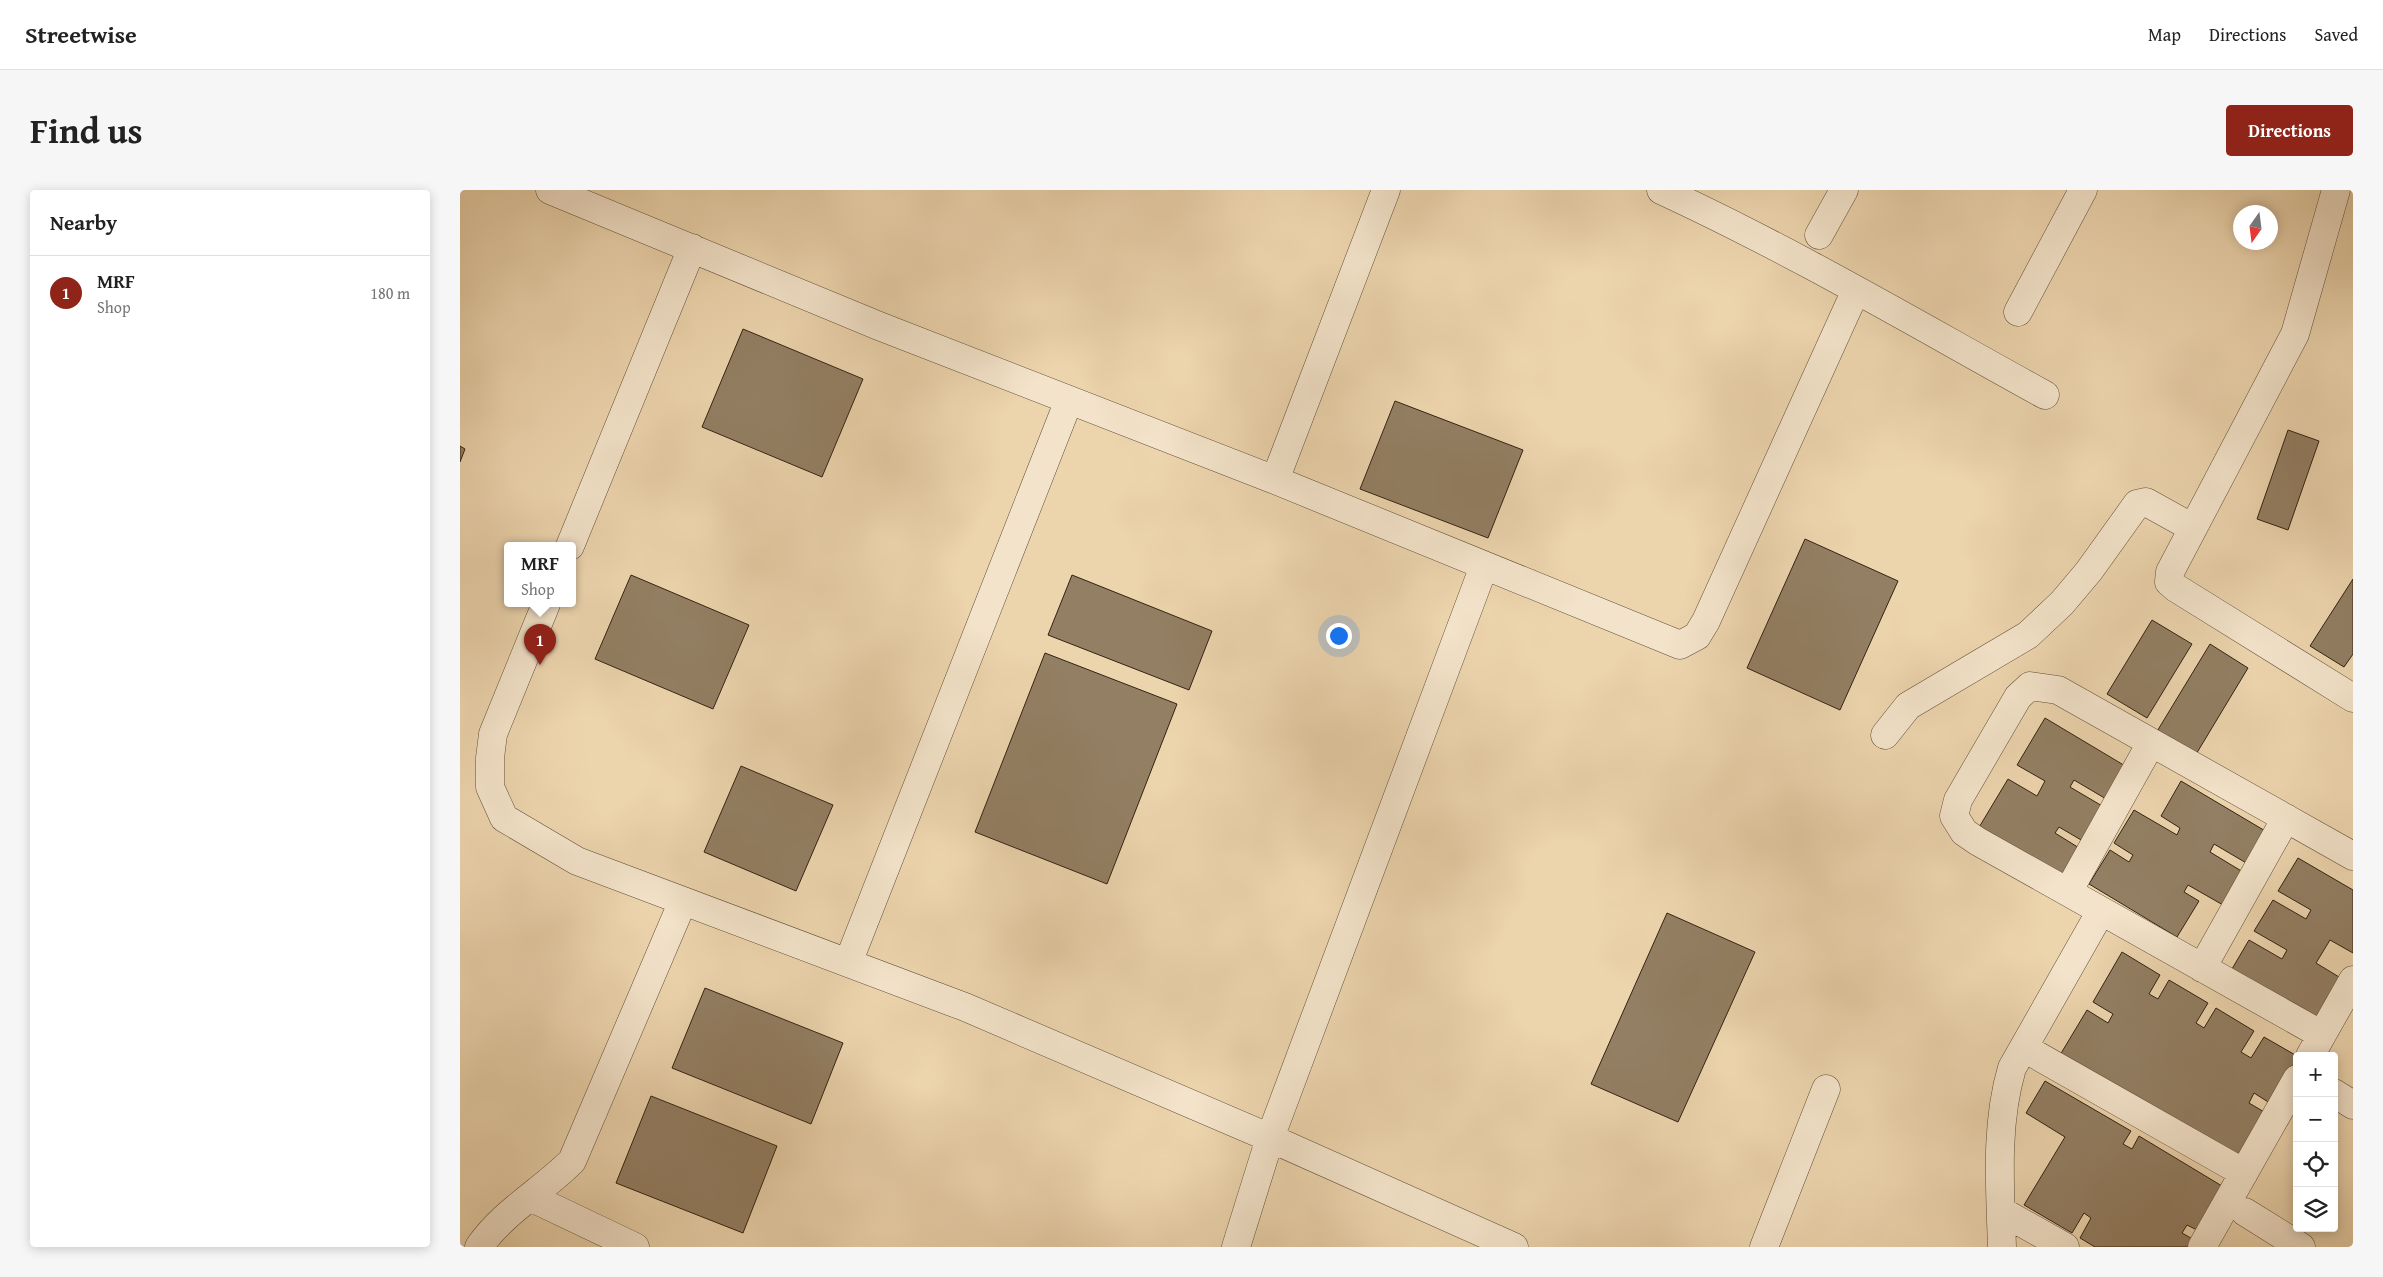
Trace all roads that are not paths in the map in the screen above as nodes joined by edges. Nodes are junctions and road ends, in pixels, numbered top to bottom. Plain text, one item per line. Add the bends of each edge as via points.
1 (550, 190) edge
2 (1386, 190) edge
3 (1661, 190) edge
4 (1844, 190) edge
5 (2084, 190) edge
6 (2336, 190) edge
7 (1820, 235) dead end
8 (692, 248) junction
9 (1856, 290) junction
10 (2018, 312) dead end
11 (2045, 395) dead end
12 (1069, 400) junction
13 (1275, 480) junction
14 (2193, 528) junction
15 (572, 542) edge
16 (1484, 566) junction
17 (545, 607) edge
18 (2353, 698) edge
19 (1885, 736) dead end
20 (2151, 743) junction
21 (2286, 818) junction
22 (2353, 856) edge
23 (2068, 892) junction
24 (683, 901) junction
25 (2101, 911) junction
26 (848, 963) junction
27 (2202, 968) junction
28 (2353, 980) edge
29 (2316, 1045) edge
30 (2024, 1048) junction
31 (2293, 1086) edge
32 (1826, 1089) dead end
33 (2338, 1096) edge
34 (2353, 1105) edge
35 (1270, 1138) junction
36 (2244, 1173) junction
37 (530, 1197) junction
38 (2001, 1211) junction
39 (2245, 1212) dead end
40 (479, 1247) edge
41 (635, 1247) edge
42 (1236, 1247) edge
43 (1514, 1247) edge
44 (1764, 1247) edge
45 (2002, 1247) edge
46 (2065, 1247) edge
47 (2202, 1247) edge
48 (2301, 1247) edge

1 - 8 street
2 - 13 street
3 - 9 street
4 - 7 street
5 - 10 street
6 - 14 street via 2295,334
8 - 12 street
8 - 15 street
9 - 11 street
9 - 16 street via 1697,636 1680,645
12 - 13 street
12 - 26 street
13 - 16 street
14 - 18 street via 2170,572 2169,582
14 - 19 street via 2146,502 2137,504 2062,604 2028,635 1908,706
16 - 35 street
17 - 24 street via 493,734 490,787 504,818 577,862
20 - 21 street
20 - 23 street
20 - 23 street via 2058,690 2030,686 2018,697 1958,800 1954,816 1964,832
21 - 22 street
21 - 27 street
23 - 25 street
24 - 26 street
24 - 37 street via 572,1161
25 - 27 street
25 - 30 street
26 - 35 street via 964,1006
27 - 29 street
28 - 29 street
30 - 36 street
30 - 38 street via 2012,1068 2004,1096
31 - 36 street
32 - 44 street
33 - 34 street
35 - 42 street
35 - 43 street
36 - 47 street
37 - 40 street
37 - 41 street
38 - 45 street
38 - 46 street
39 - 48 street

